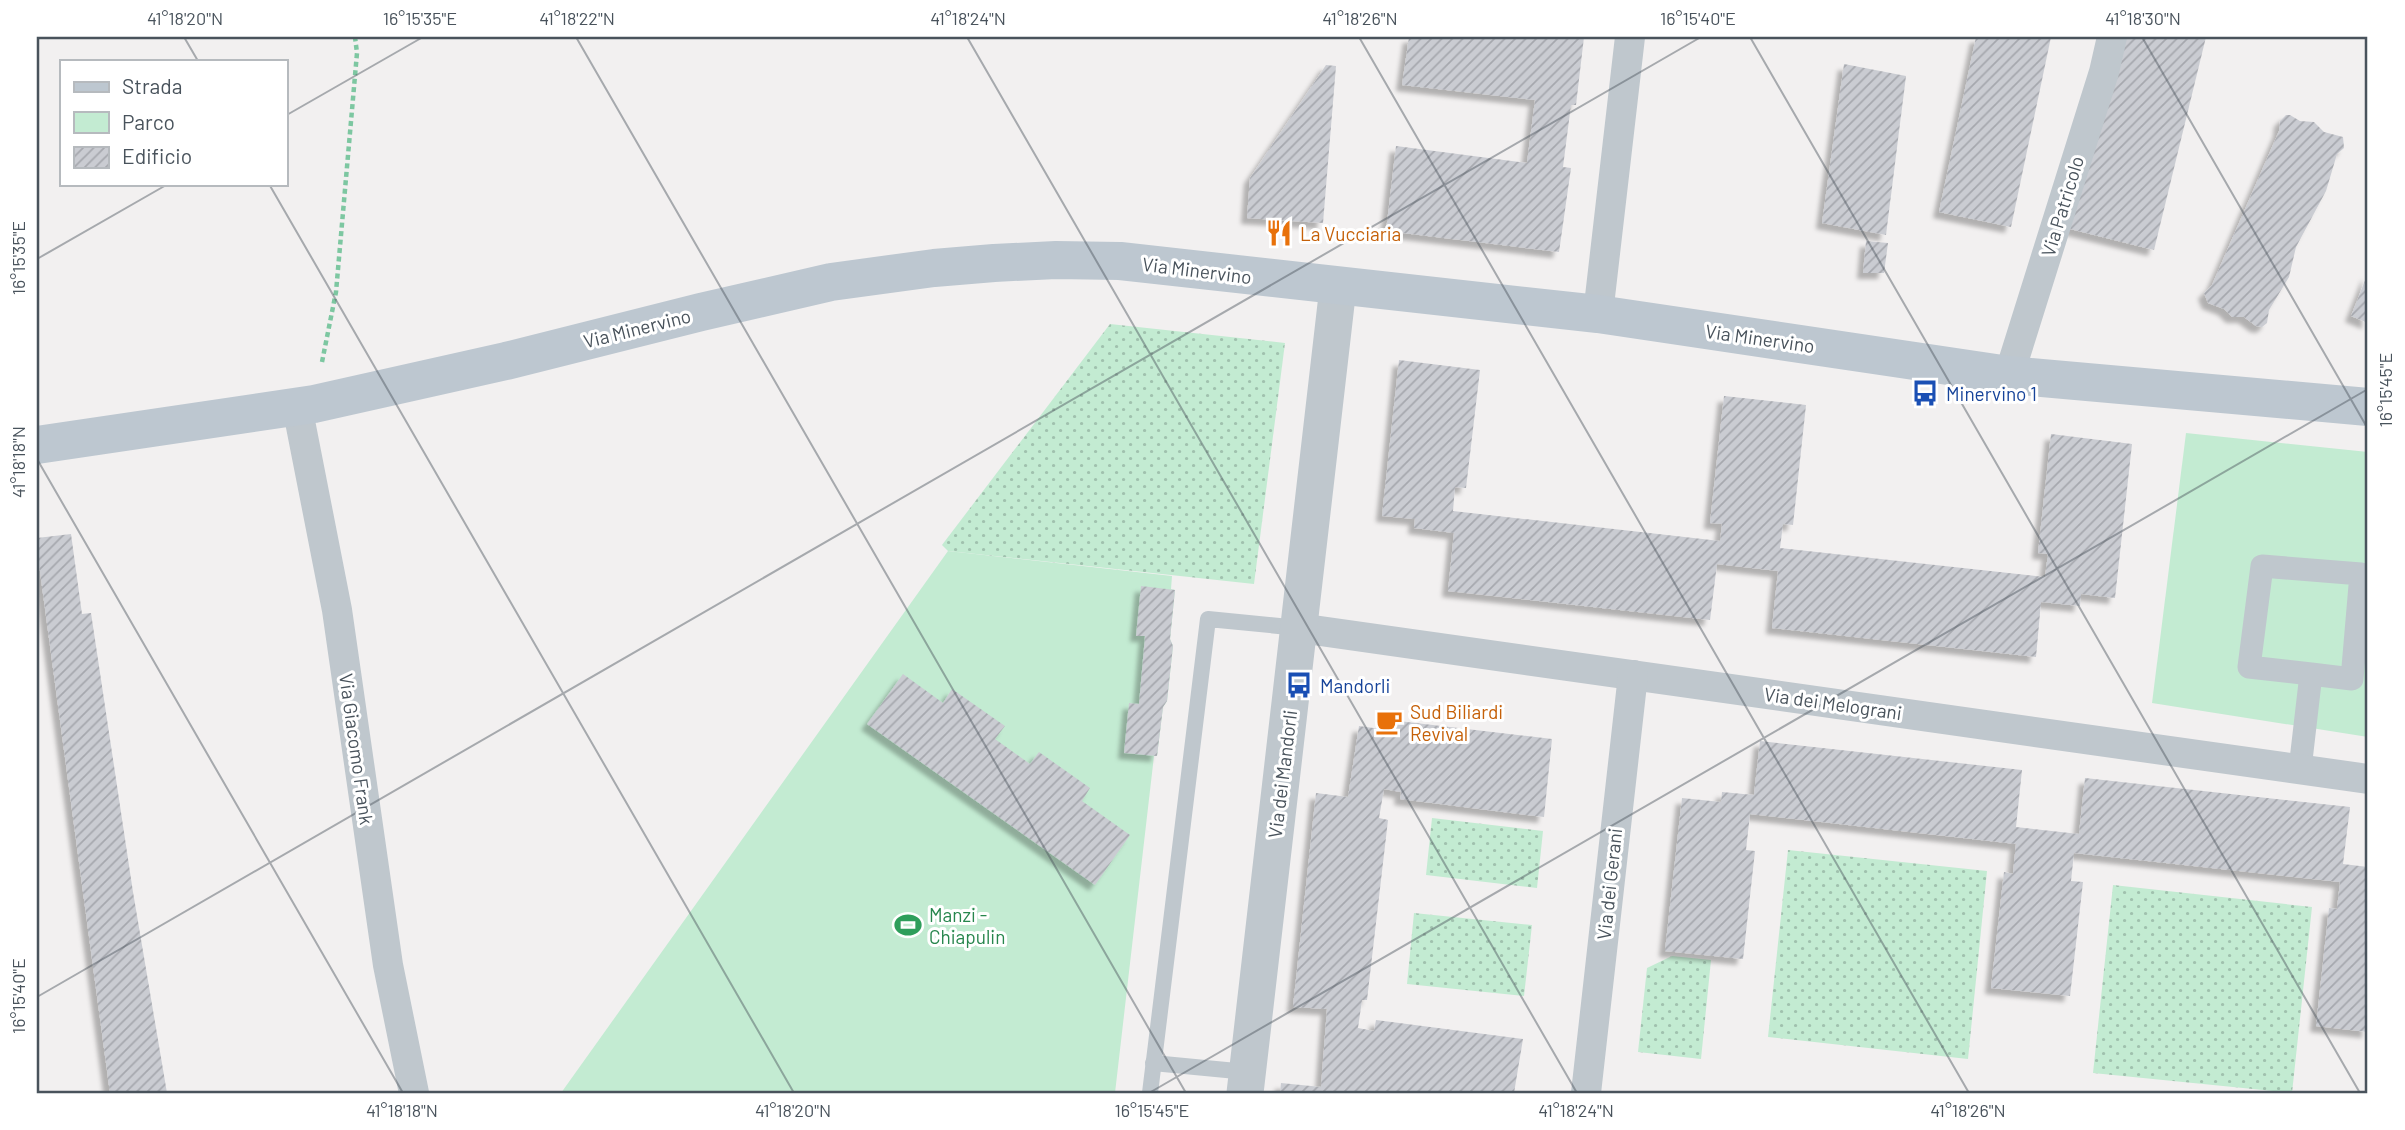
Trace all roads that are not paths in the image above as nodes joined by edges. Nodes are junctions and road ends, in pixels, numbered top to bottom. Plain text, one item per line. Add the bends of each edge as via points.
1 (1630, 37) edge
2 (2112, 37) edge
3 (1338, 287) junction
4 (1598, 314) junction
5 (2009, 375) junction
6 (305, 405) junction
7 (2368, 407) edge
8 (37, 445) edge
9 (1299, 628) junction
10 (2311, 674) junction
11 (1633, 675) junction
12 (2300, 769) junction
13 (2368, 779) edge
14 (1153, 1063) junction
15 (1246, 1083) edge
16 (414, 1093) edge
17 (1150, 1093) edge
18 (1586, 1093) edge

1 - 4 street
2 - 5 street, Via Patricolo
3 - 4 main road, Via Minervino
3 - 6 main road, Via Minervino via 1120,261 934,268 787,291 506,362
3 - 9 street, Via dei Mandorli
4 - 5 main road, Via Minervino
5 - 7 main road, Via Minervino
6 - 8 main road, Via Minervino
6 - 16 street, Via Giacomo Frank via 388,965
9 - 11 street, Via dei Melograni
9 - 14 lane via 1208,619
9 - 15 street, Via dei Mandorli
10 - 10 street via 2352,679 2361,574 2262,566 2249,667
10 - 12 street
11 - 12 street, Via dei Melograni
11 - 18 street, Via dei Gerani
12 - 13 street, Via dei Melograni
14 - 15 lane
14 - 17 lane

